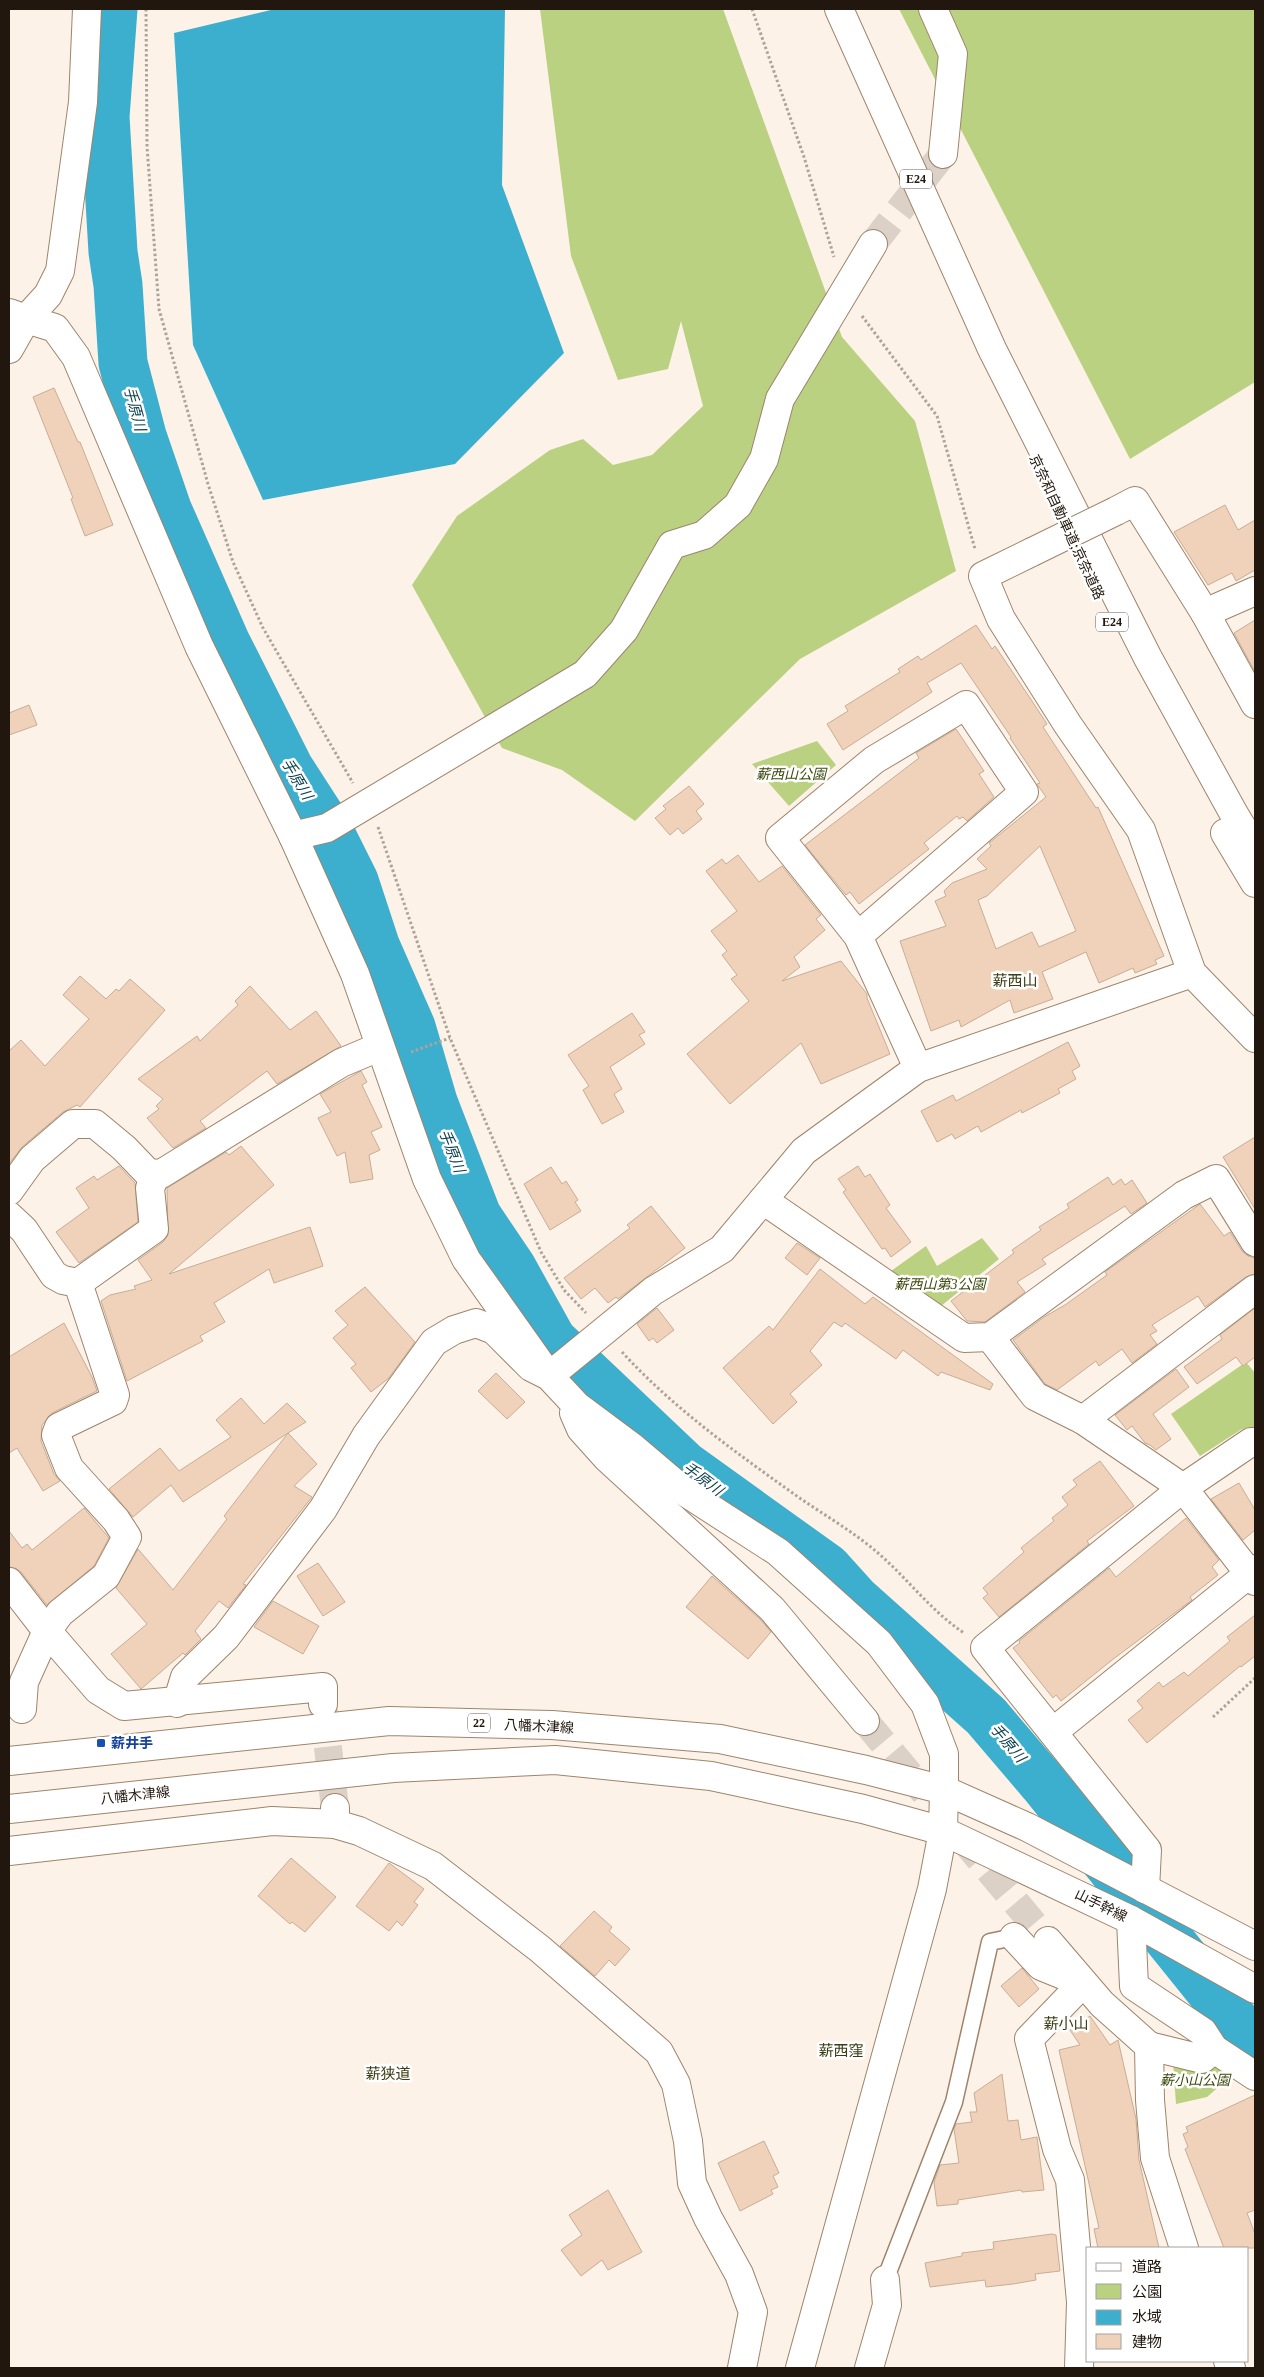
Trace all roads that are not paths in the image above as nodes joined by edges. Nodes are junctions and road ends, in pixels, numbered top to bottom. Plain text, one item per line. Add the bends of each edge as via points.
1 (87, 9) edge
2 (839, 9) edge
3 (933, 9) edge
4 (943, 154) tunnel mouth
5 (872, 244) tunnel mouth
6 (18, 316) edge
7 (9, 349) edge
8 (992, 349) junction
9 (1255, 591) edge
10 (1205, 613) junction
11 (1255, 704) edge
12 (293, 836) junction
13 (1255, 849) edge
14 (1255, 883) edge
15 (858, 936) junction
16 (1192, 973) junction
17 (1255, 1038) edge
18 (382, 1054) junction
19 (918, 1068) junction
20 (156, 1174) junction
21 (9, 1191) edge
22 (763, 1200) junction
23 (9, 1216) edge
24 (1255, 1242) edge
25 (78, 1283) junction
26 (1255, 1289) edge
27 (990, 1337) junction
28 (558, 1379) junction
29 (1083, 1420) junction
30 (1255, 1442) edge
31 (1183, 1488) junction
32 (1253, 1575) edge
33 (9, 1582) edge
34 (48, 1631) junction
35 (177, 1703) junction
36 (323, 1704) tunnel mouth
37 (22, 1709) dead end
38 (865, 1721) tunnel mouth
39 (1053, 1732) junction
40 (9, 1761) edge
41 (944, 1790) junction
42 (9, 1809) edge
43 (943, 1831) junction
44 (9, 1852) edge
45 (1145, 1889) junction
46 (1131, 1920) junction
47 (1014, 1937) joint
48 (1048, 1941) tunnel mouth
49 (1254, 1944) edge
50 (1084, 1982) junction
51 (1255, 1989) edge
52 (1148, 2046) junction
53 (1214, 2049) junction
54 (1255, 2076) edge
55 (1184, 2247) edge
56 (885, 2280) joint
57 (742, 2368) edge
58 (800, 2368) edge
59 (869, 2368) edge
60 (1079, 2368) edge

1 - 6 main road via 83,102 60,271 48,295
2 - 8 main road, 京奈和自動車道;京奈道路 / E24
3 - 4 main road via 953,54
5 - 12 main road via 780,399 764,459 738,505 704,535 672,545 624,630 585,674 327,828
6 - 7 main road
6 - 12 main road via 55,328 76,357 199,646
8 - 13 main road, 京奈和自動車道;京奈道路 / E24 via 1148,658
8 - 14 main road, 京奈和自動車道;京奈道路 / E24 via 1039,472 1086,571 1219,823
9 - 10 main road
10 - 11 main road
10 - 16 main road, bridge via 1135,501 983,576 1001,619 1068,725 1141,830
12 - 18 main road via 355,974
15 - 15 main road via 780,838 874,760 966,705 1024,792
15 - 19 main road
16 - 17 main road
16 - 19 main road
18 - 20 main road via 341,1063
18 - 28 main road via 427,1179 466,1259
19 - 22 main road via 804,1151
20 - 21 main road via 148,1173 95,1124 73,1124 32,1159
20 - 25 main road via 150,1188 154,1229
22 - 27 main road via 964,1338
22 - 28 main road via 722,1249 653,1291 602,1334
23 - 25 main road via 24,1230 54,1274 62,1280
24 - 27 main road via 1216,1179 1184,1195
25 - 34 main road via 115,1395 113,1400 59,1427 56,1435 69,1468 116,1520 127,1537 106,1576 60,1613
26 - 29 main road
27 - 29 main road via 1035,1396
28 - 35 main road via 531,1367 494,1330 476,1324 454,1330 434,1342 366,1436 324,1509 226,1636 184,1677
28 - 38 main road via 582,1429 608,1458 772,1609
28 - 41 main road via 577,1406 685,1492 778,1552 879,1643 925,1704 944,1754
29 - 31 main road
30 - 31 main road
31 - 32 main road
31 - 39 main road via 985,1648
32 - 39 main road
33 - 34 main road
34 - 35 main road via 98,1690 124,1706
34 - 37 main road via 24,1682
35 - 36 main road via 323,1687
39 - 45 main road via 1147,1850
40 - 41 main road, 八幡木津線 / 22 via 389,1721 552,1725 720,1739
41 - 43 main road
41 - 45 main road via 1027,1827
42 - 43 main road, 八幡木津線 via 393,1768 556,1760 711,1776 863,1809
43 - 46 main road, 山手幹線
43 - 58 main road via 932,1889
44 - 57 main road via 335,1816 359,1831 434,1866 540,1948 659,2052 676,2084 688,2141 692,2183 739,2274 754,2312
45 - 49 main road
46 - 51 main road, 山手幹線
46 - 53 main road via 1134,1986 1203,2032
47 - 50 main road via 1041,1966
47 - 56 lane via 990,1942 954,2102
48 - 50 main road
50 - 52 main road via 1102,2004
50 - 60 main road via 1029,2039 1057,2149 1070,2180 1081,2302
52 - 53 main road via 1202,2059
52 - 55 main road via 1155,2158
53 - 54 main road
56 - 59 main road via 887,2304

